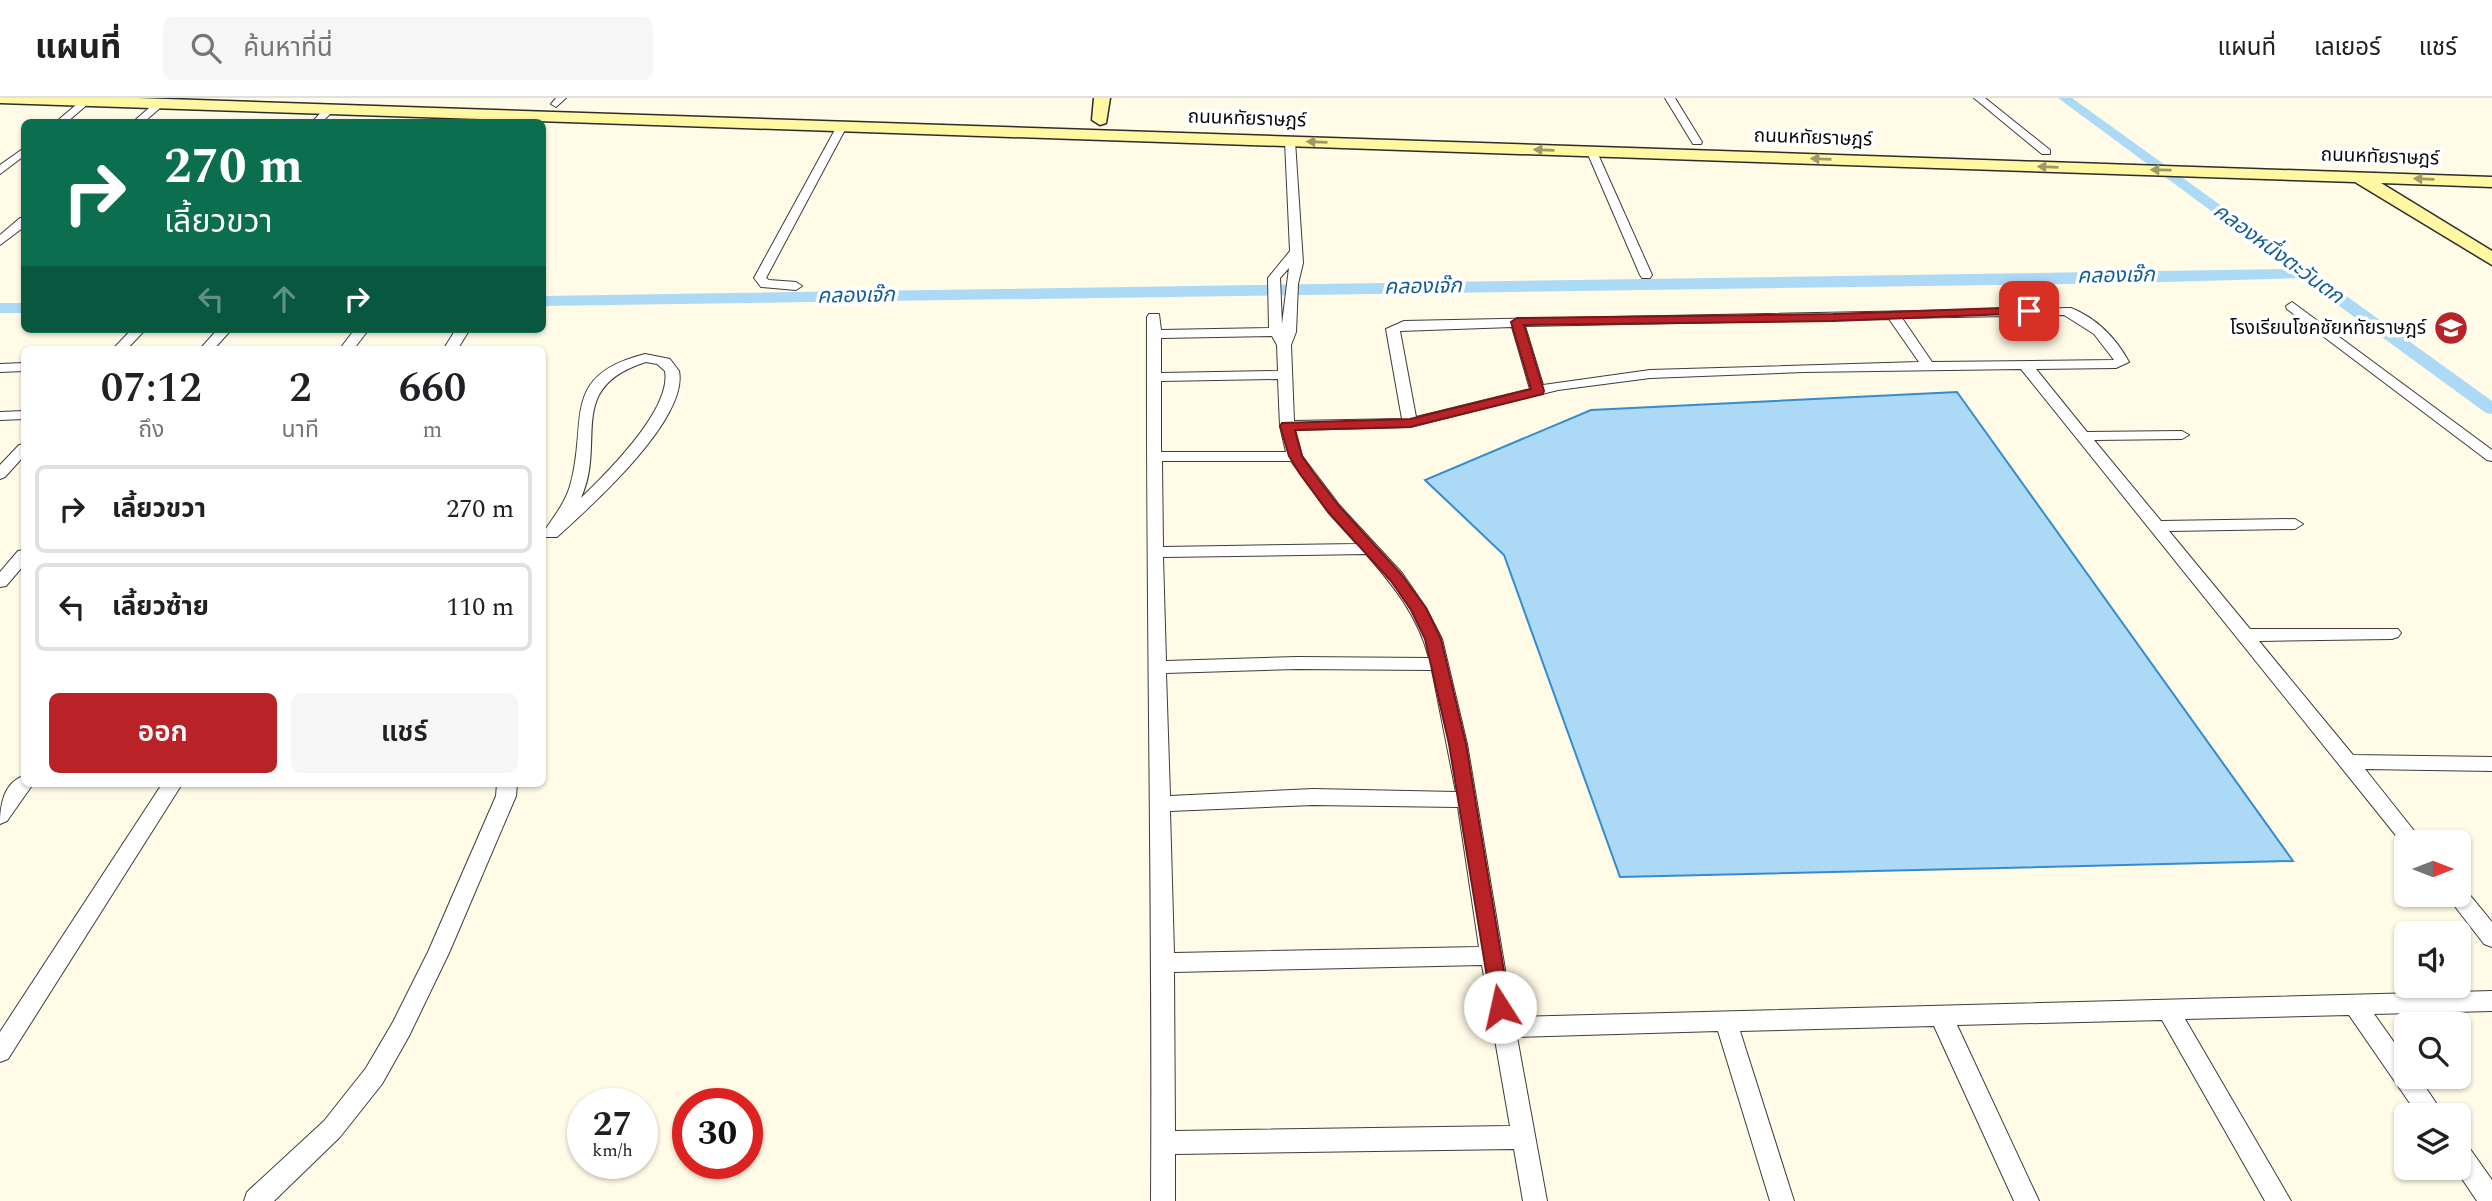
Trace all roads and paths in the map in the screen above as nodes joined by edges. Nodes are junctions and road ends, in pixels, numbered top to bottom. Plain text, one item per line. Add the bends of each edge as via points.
1 (383, 98) edge
2 (1102, 98) edge
3 (1670, 98) edge
4 (1979, 98) edge
5 (0, 99) edge
6 (89, 99) edge
7 (162, 102) junction
8 (331, 108) junction
9 (550, 110) edge
10 (65, 119) edge
11 (142, 119) edge
12 (320, 119) edge
13 (1100, 120) junction
14 (842, 126) junction
15 (1063, 134) junction
16 (1130, 136) junction
17 (1290, 141) junction
18 (1697, 142) junction
19 (1592, 152) junction
20 (2046, 152) junction
21 (21, 154) edge
22 (2492, 167) edge
23 (0, 171) edge
24 (2359, 177) junction
25 (2492, 182) edge
26 (21, 223) edge
27 (0, 241) edge
28 (1297, 251) junction
29 (2492, 259) edge
30 (1646, 275) dead end
31 (796, 286) dead end
32 (2292, 306) dead end
33 (1892, 314) junction
34 (1517, 322) junction
35 (135, 333) edge
36 (221, 333) edge
37 (1283, 336) junction
38 (123, 346) edge
39 (210, 346) edge
40 (1928, 366) junction
41 (2026, 366) junction
42 (21, 367) edge
43 (0, 368) edge
44 (1286, 375) junction
45 (1153, 377) junction
46 (1538, 391) junction
47 (21, 415) edge
48 (0, 416) edge
49 (1410, 423) junction
50 (1287, 426) junction
51 (2182, 435) dead end
52 (2083, 436) junction
53 (21, 451) edge
54 (1296, 456) junction
55 (1154, 457) junction
56 (2492, 457) edge
57 (2, 470) edge
58 (2295, 524) dead end
59 (2155, 526) junction
60 (547, 538) edge
61 (1370, 549) junction
62 (1155, 552) junction
63 (21, 558) edge
64 (0, 582) edge
65 (2392, 632) dead end
66 (2245, 635) junction
67 (1440, 664) junction
68 (1158, 667) junction
69 (2347, 762) junction
70 (2492, 764) edge
71 (21, 787) edge
72 (170, 787) edge
73 (507, 787) edge
74 (1466, 800) junction
75 (1161, 804) junction
76 (0, 816) edge
77 (2403, 830) edge
78 (2469, 907) edge
79 (2488, 927) edge
80 (1491, 956) junction
81 (1163, 963) junction
82 (2492, 1001) edge
83 (2356, 1004) junction
84 (2168, 1010) junction
85 (1941, 1016) junction
86 (1726, 1021) junction
87 (1504, 1027) junction
88 (0, 1052) edge
89 (2424, 1103) edge
90 (1524, 1137) junction
91 (1163, 1143) junction
92 (2471, 1171) edge
93 (256, 1201) edge
94 (1163, 1201) edge
95 (1535, 1201) edge
96 (1782, 1201) edge
97 (2027, 1201) edge
98 (2279, 1201) edge
99 (2492, 1201) edge

1 - 9 main road, ถนนหทัยราษฎร์
2 - 13 main road
3 - 18 street
4 - 20 street
5 - 6 main road, ถนนหทัยราษฎร์
6 - 7 main road, ถนนหทัยราษฎร์
6 - 10 street
7 - 8 main road, ถนนหทัยราษฎร์
7 - 11 street
8 - 9 main road, ถนนหทัยราษฎร์
8 - 12 street
9 - 13 main road, ถนนหทัยราษฎร์
9 - 14 main road, ถนนหทัยราษฎร์
13 - 15 main road
13 - 16 main road
13 - 18 main road, ถนนหทัยราษฎร์
14 - 15 main road, ถนนหทัยราษฎร์
14 - 31 street via 760,278 765,284
15 - 16 main road, ถนนหทัยราษฎร์
16 - 17 main road, ถนนหทัยราษฎร์
19 -> 17 main road, ถนนหทัยราษฎร์
17 - 28 street
18 - 20 main road, ถนนหทัยราษฎร์
24 -> 19 main road, ถนนหทัยราษฎร์
19 - 30 street
20 - 22 main road, ถนนหทัยราษฎร์
21 - 23 street
25 -> 24 main road, ถนนหทัยราษฎร์
24 - 29 main road
26 - 27 street
28 - 37 street
28 - 37 street via 1274,278 1273,302
32 - 56 street
33 - 34 street
33 - 40 street
33 - 41 street via 2066,311 2091,324 2122,362
34 - 46 street
34 - 49 street via 1393,329
35 - 38 street
36 - 39 street
37 - 44 street
37 - 45 street via 1155,325
40 - 41 street
40 - 46 street via 1671,373
41 - 52 street
42 - 43 street
44 - 45 street
44 - 50 street
45 - 55 street
46 - 49 street
47 - 48 street
49 - 50 street
50 - 54 street
51 - 52 street
52 - 59 street
53 - 57 street
54 - 55 street
54 - 61 street
55 - 62 street
58 - 59 street
59 - 66 street
60 - 60 street via 601,489 659,416 674,377 662,361 626,362 599,381 589,396 582,425 579,484
61 - 62 street
61 - 67 street via 1418,608
62 - 68 street
63 - 64 street
65 - 66 street
66 - 69 street
67 - 68 street
67 - 74 street
68 - 75 street
69 - 70 street
69 - 77 street
71 - 76 street
72 - 88 street
73 - 93 street via 438,953 374,1076 332,1129
74 - 75 street via 1313,796
74 - 80 street
75 - 81 street
78 - 79 street
80 - 81 street
80 - 87 street
81 - 91 street
82 - 83 street
83 - 84 street
83 - 89 street
84 - 85 street
84 - 98 street
85 - 86 street
85 - 97 street
86 - 87 street
86 - 96 street
87 - 90 street
90 - 91 street
90 - 95 street
91 - 94 street
92 - 99 street

